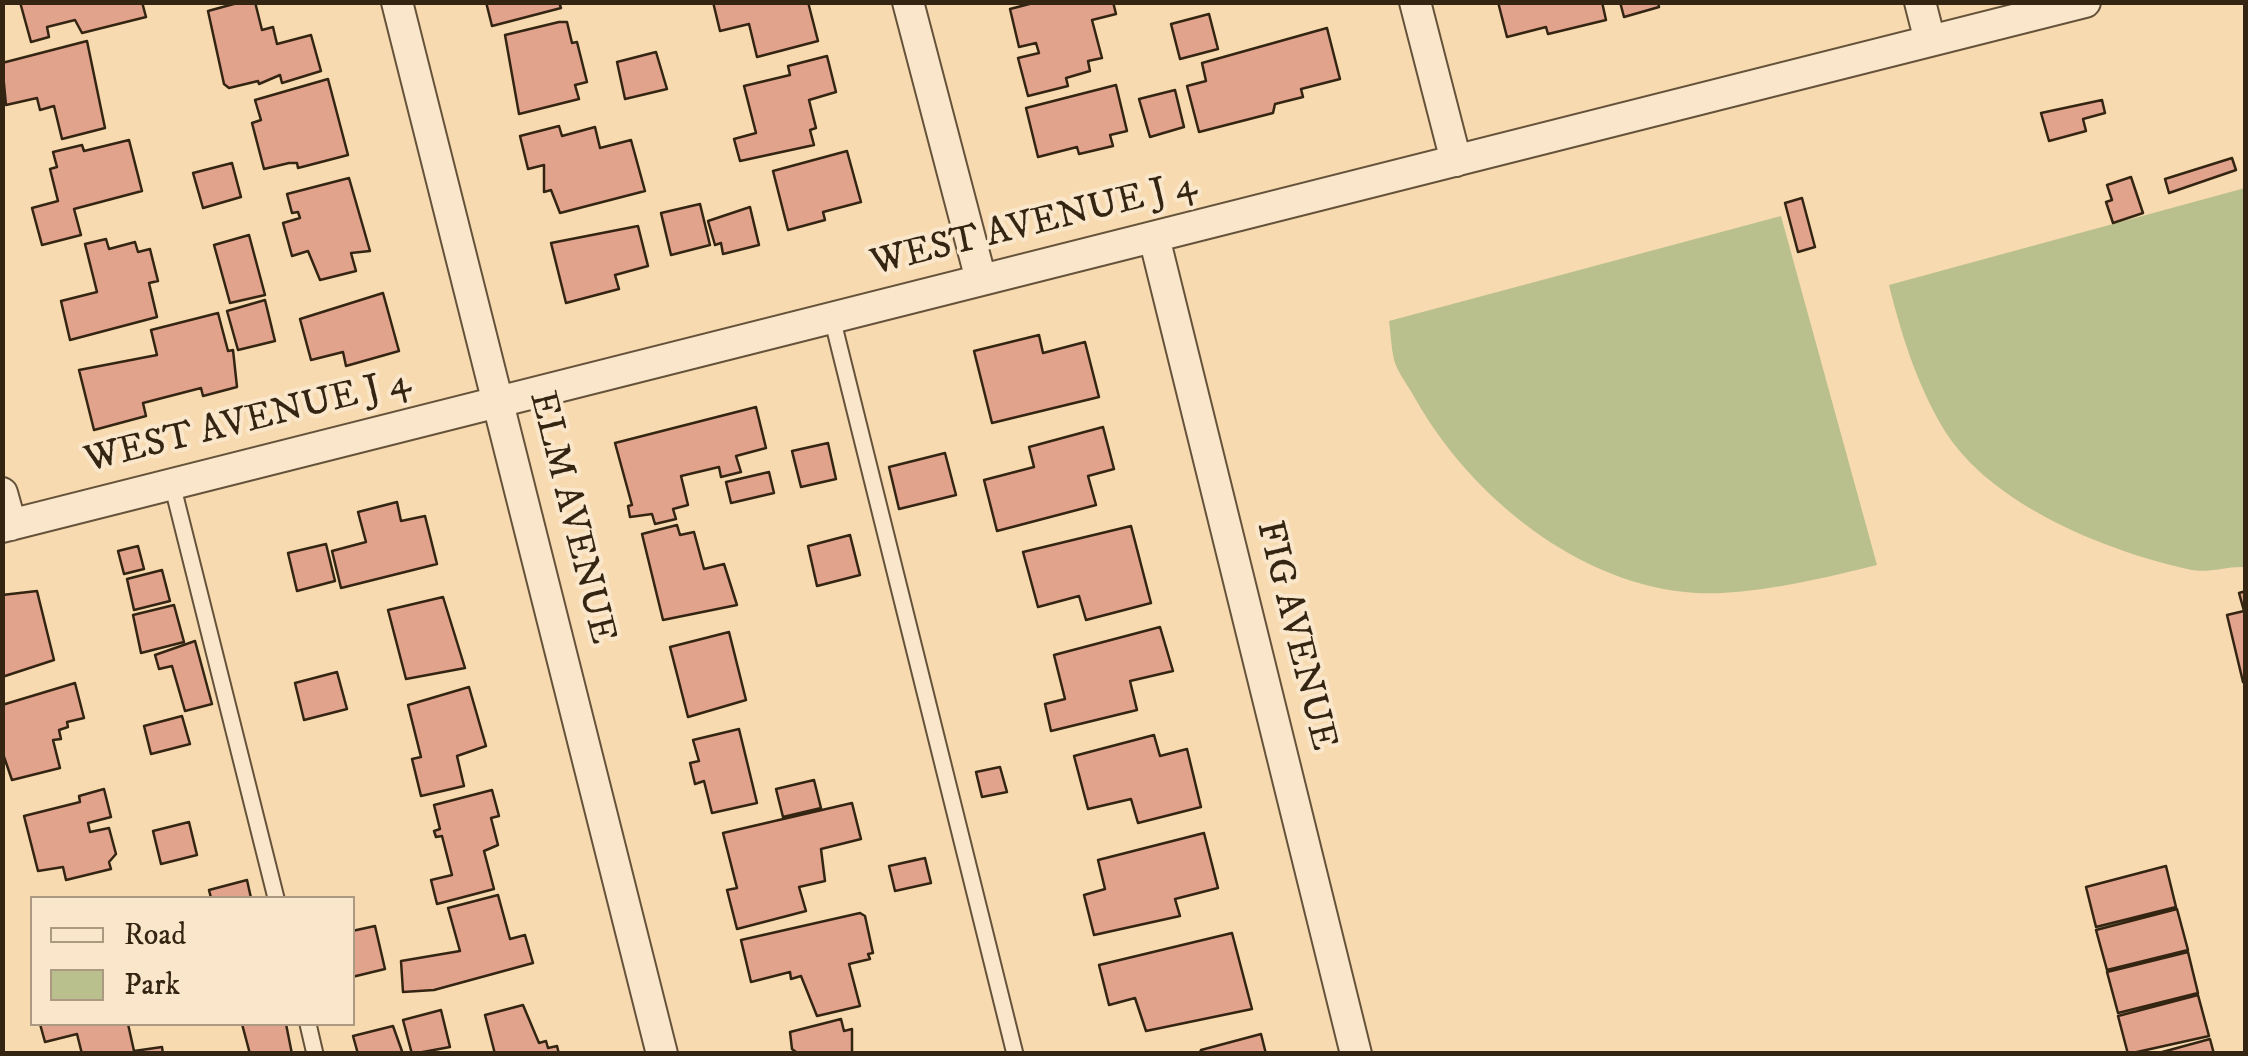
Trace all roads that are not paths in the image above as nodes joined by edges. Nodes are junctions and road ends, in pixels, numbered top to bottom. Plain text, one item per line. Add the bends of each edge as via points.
1 (397, 2) edge
2 (908, 2) edge
3 (1415, 2) edge
4 (1920, 2) edge
5 (2085, 2) edge
6 (1930, 42) junction
7 (1456, 161) junction
8 (1154, 237) junction
9 (981, 280) junction
10 (832, 318) junction
11 (500, 402) junction
12 (172, 484) junction
13 (2, 493) edge
14 (6, 526) edge
15 (275, 896) edge
16 (308, 1026) edge
17 (315, 1054) edge
18 (662, 1054) edge
19 (1015, 1054) edge
20 (1356, 1054) edge

1 - 11 street, ELM AVENUE
2 - 9 street
3 - 7 street
4 - 6 street
5 - 6 street, WEST AVENUE J 4
6 - 7 street, WEST AVENUE J 4
7 - 8 street, WEST AVENUE J 4
8 - 9 street, WEST AVENUE J 4
8 - 20 street, FIG AVENUE
9 - 10 street, WEST AVENUE J 4
10 - 11 street, WEST AVENUE J 4
10 - 19 lane
11 - 12 street, WEST AVENUE J 4
11 - 18 street, ELM AVENUE
12 - 14 street, WEST AVENUE J 4
12 - 15 lane
13 - 14 street
16 - 17 lane

